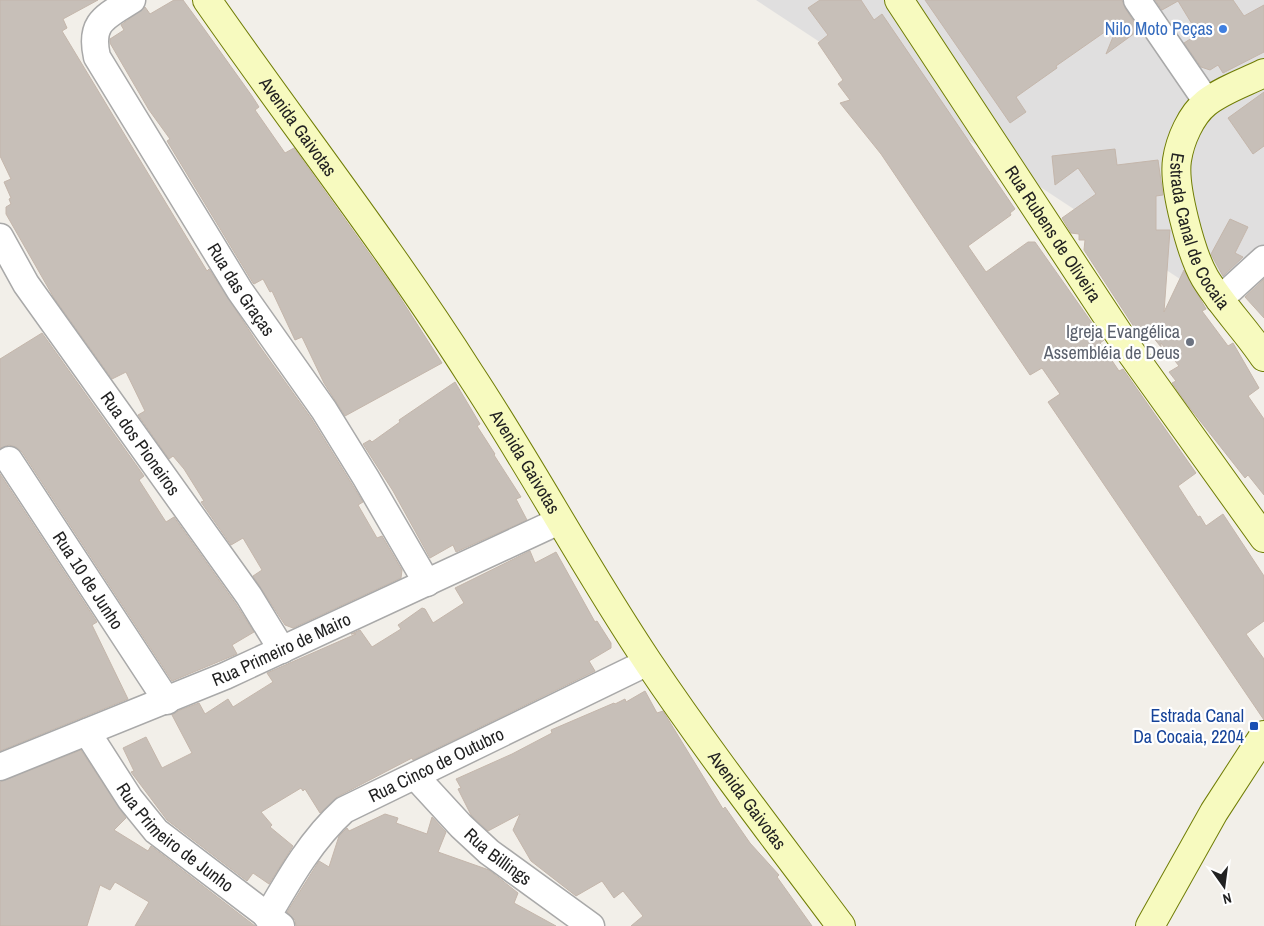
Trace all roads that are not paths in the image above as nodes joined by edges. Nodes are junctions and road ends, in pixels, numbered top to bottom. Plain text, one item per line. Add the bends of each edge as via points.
1 (132, 0) edge
2 (207, 0) edge
3 (899, 0) edge
4 (1137, 0) edge
5 (1264, 73) edge
6 (1206, 102) junction
7 (0, 237) edge
8 (1264, 258) edge
9 (1219, 300) junction
10 (1264, 357) edge
11 (9, 460) dead end
12 (559, 521) junction
13 (1264, 538) edge
14 (427, 583) junction
15 (282, 650) junction
16 (648, 662) junction
17 (167, 701) junction
18 (87, 732) junction
19 (1264, 734) edge
20 (0, 767) edge
21 (415, 776) junction
22 (274, 922) edge
23 (592, 926) edge
24 (841, 926) edge
25 (1150, 926) edge

1 - 14 street, Rua das Graças via 102,18 94,42 97,57 240,291 324,410
2 - 12 street, Avenida Gaivotas via 375,232 471,374
3 - 13 street, Rua Rubens de Oliveira via 1132,354
4 - 6 street
5 - 6 street, Estrada Canal de Cocaia
6 - 9 street, Estrada Canal de Cocaia via 1195,114 1186,133 1176,171 1197,259
7 - 15 street, Rua dos Pioneiros via 26,284 244,588
8 - 9 street
9 - 10 street, Estrada Canal de Cocaia
11 - 17 street, Rua 10 de Junho
12 - 14 street, Rua Primeiro de Mairo
12 - 16 street, Avenida Gaivotas
14 - 15 street, Rua Primeiro de Mairo
15 - 17 street, Rua Primeiro de Mairo
16 - 21 street, Rua Cinco de Outubro
16 - 24 street, Avenida Gaivotas via 709,750
17 - 18 street, Rua Primeiro de Mairo
18 - 20 street, Rua Primeiro de Mairo
18 - 22 street, Rua Primeiro de Junho via 130,799 156,831
19 - 25 street via 1214,812
21 - 22 street, Rua Cinco de Outubro via 344,810 326,826 299,864
21 - 23 street, Rua Billings via 489,852

